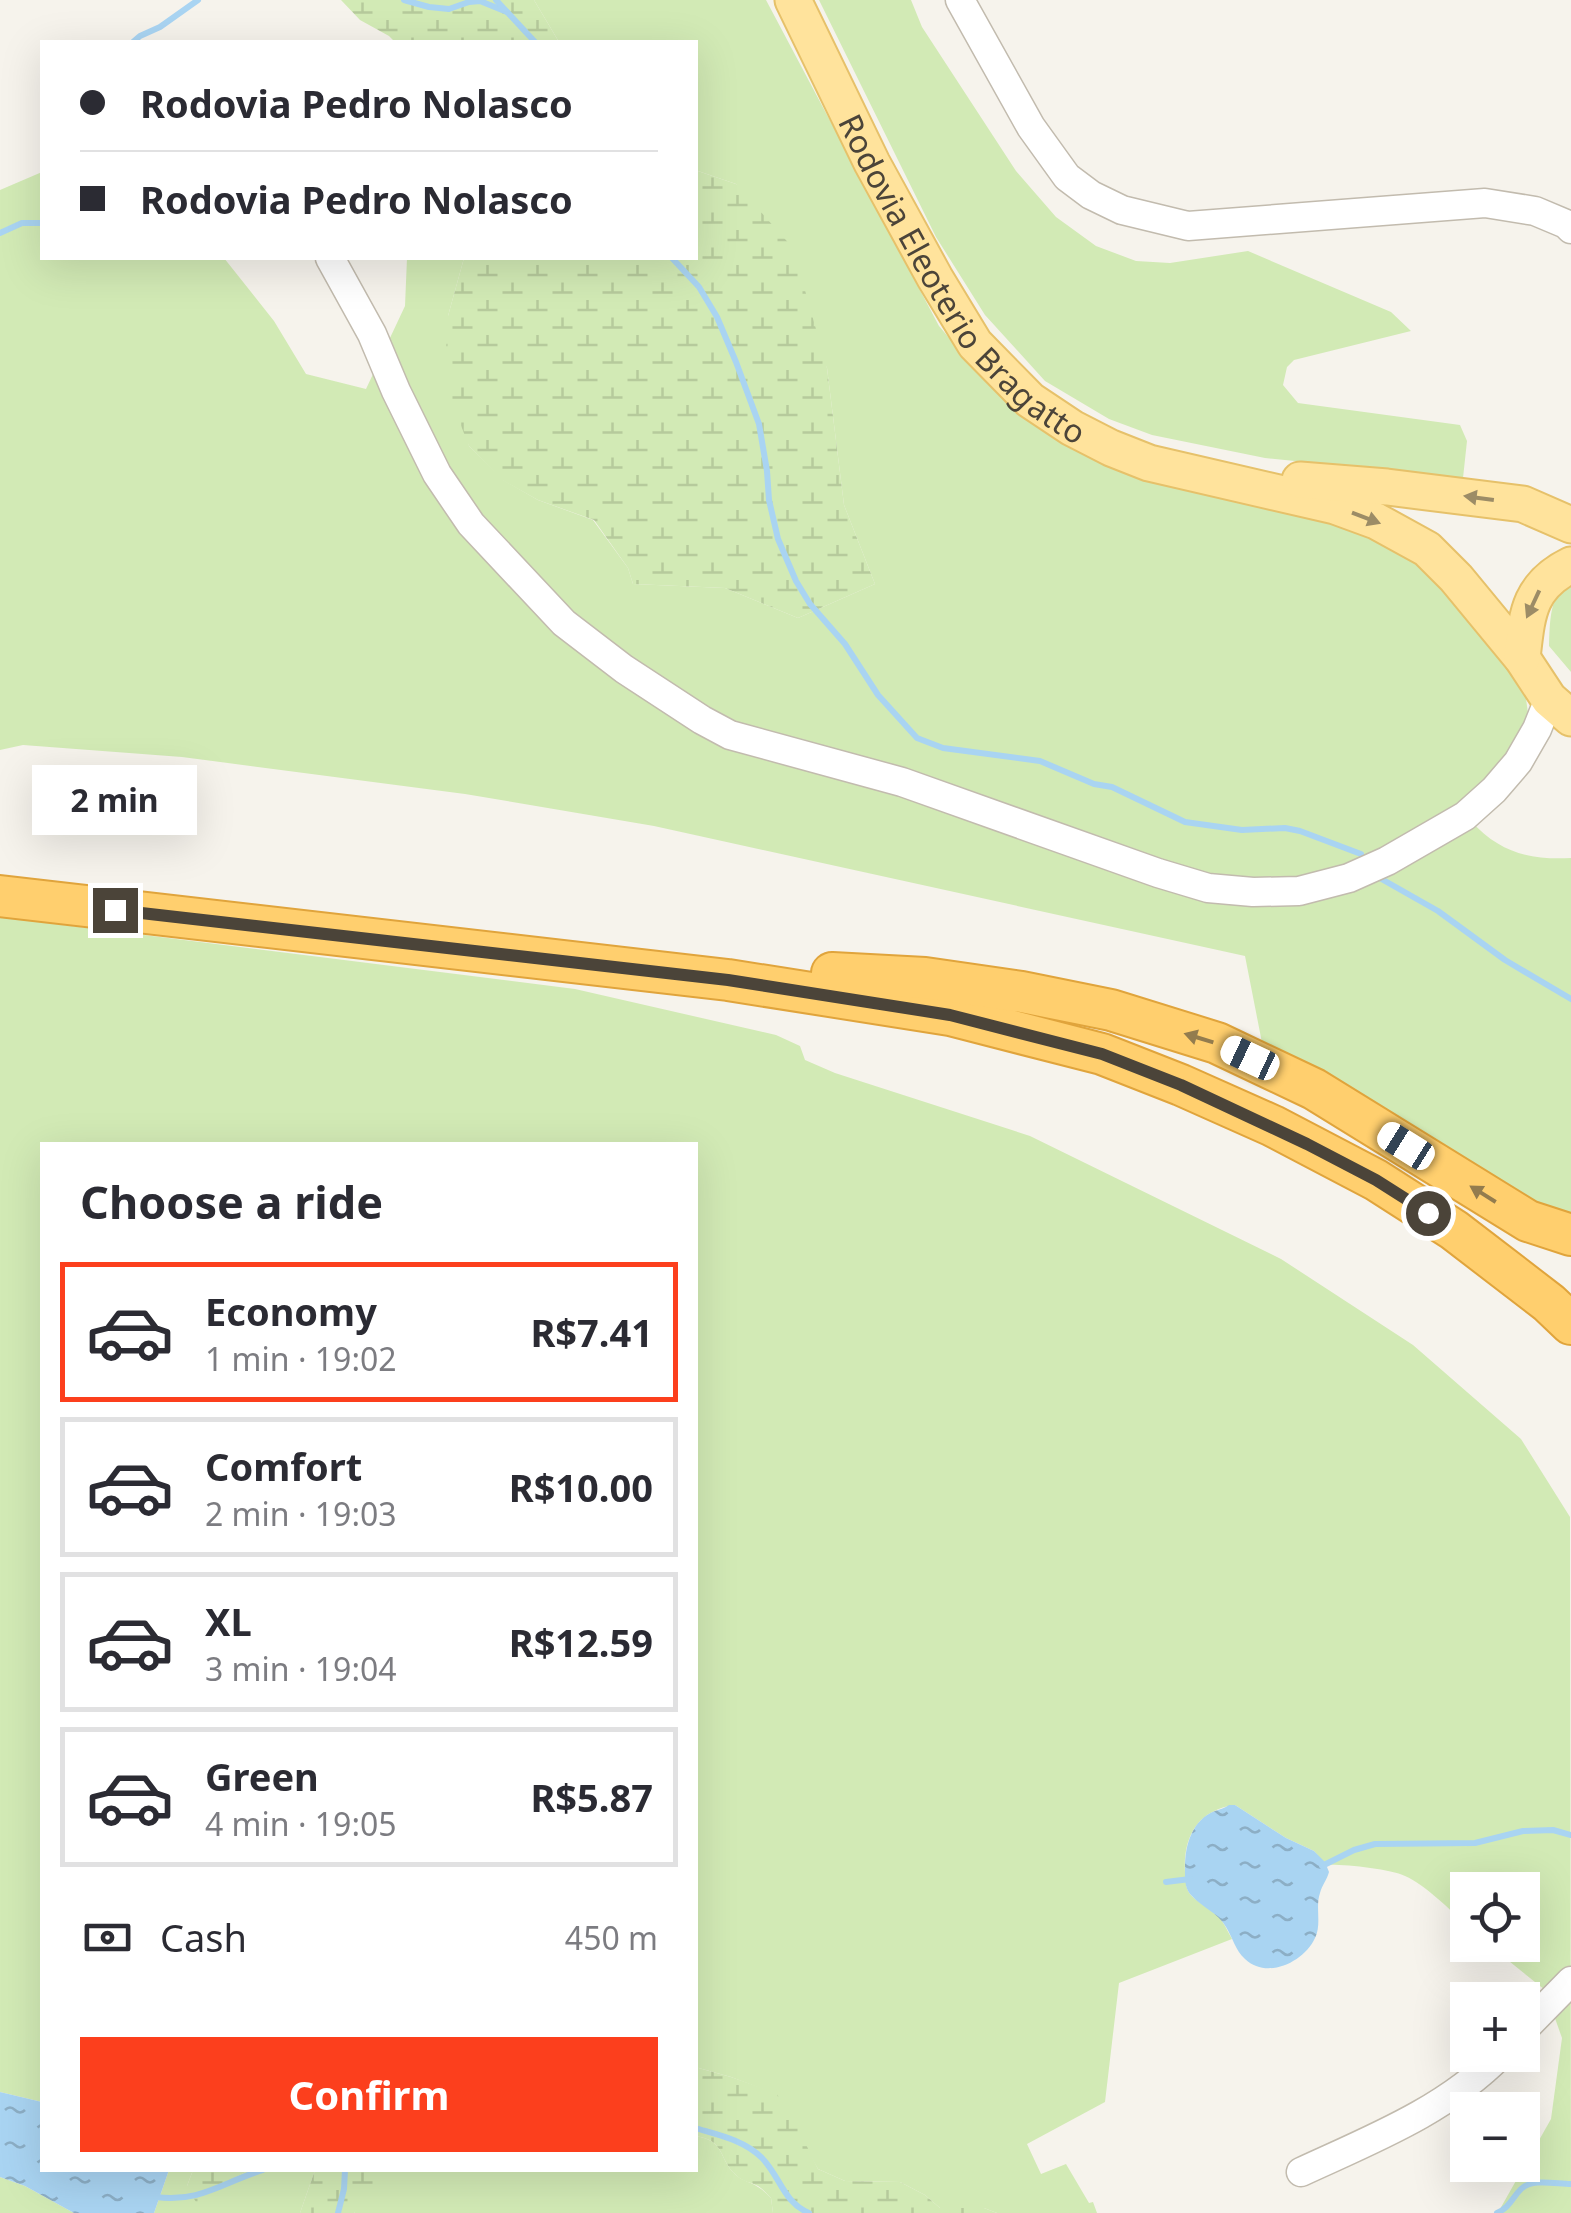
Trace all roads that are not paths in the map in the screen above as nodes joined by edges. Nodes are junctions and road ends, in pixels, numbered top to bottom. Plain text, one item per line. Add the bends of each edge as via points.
1 (793, 0) edge
2 (960, 0) edge
3 (1571, 229) edge
4 (331, 260) edge
5 (1204, 476) junction
6 (1571, 526) edge
7 (1571, 565) edge
8 (1522, 658) junction
9 (1560, 708) edge
10 (0, 896) edge
11 (728, 980) junction
12 (1571, 1234) edge
13 (1571, 1324) edge
14 (1571, 1981) edge
15 (1540, 2013) edge
16 (1480, 2072) edge
17 (1437, 2105) junction
18 (1413, 2135) dead end
19 (1301, 2172) dead end

1 - 5 main road, Rodovia Eleoterio Bragatto via 872,162 974,344 1030,400 1072,428 1149,464
2 - 3 street via 1067,177 1122,210 1188,226 1484,203 1535,211
4 - 9 street via 437,474 471,524 564,623 624,670 730,734 902,782 1208,888 1299,891 1387,862 1465,816
6 -> 5 main road, Rodovia Eleoterio Bragatto via 1523,504 1458,495
5 -> 8 main road, Rodovia Eleoterio Bragatto via 1335,506 1427,549
7 -> 8 main road via 1533,599
8 - 9 main road, Rodovia Eleoterio Bragatto
10 - 11 highway
12 -> 11 highway via 1528,1222 1314,1088 1218,1043 1111,1010 924,978 850,973
11 - 13 highway via 950,1015 1102,1054 1181,1085 1376,1180 1454,1230
14 - 15 street
16 - 17 street
17 - 18 street
17 - 19 street

